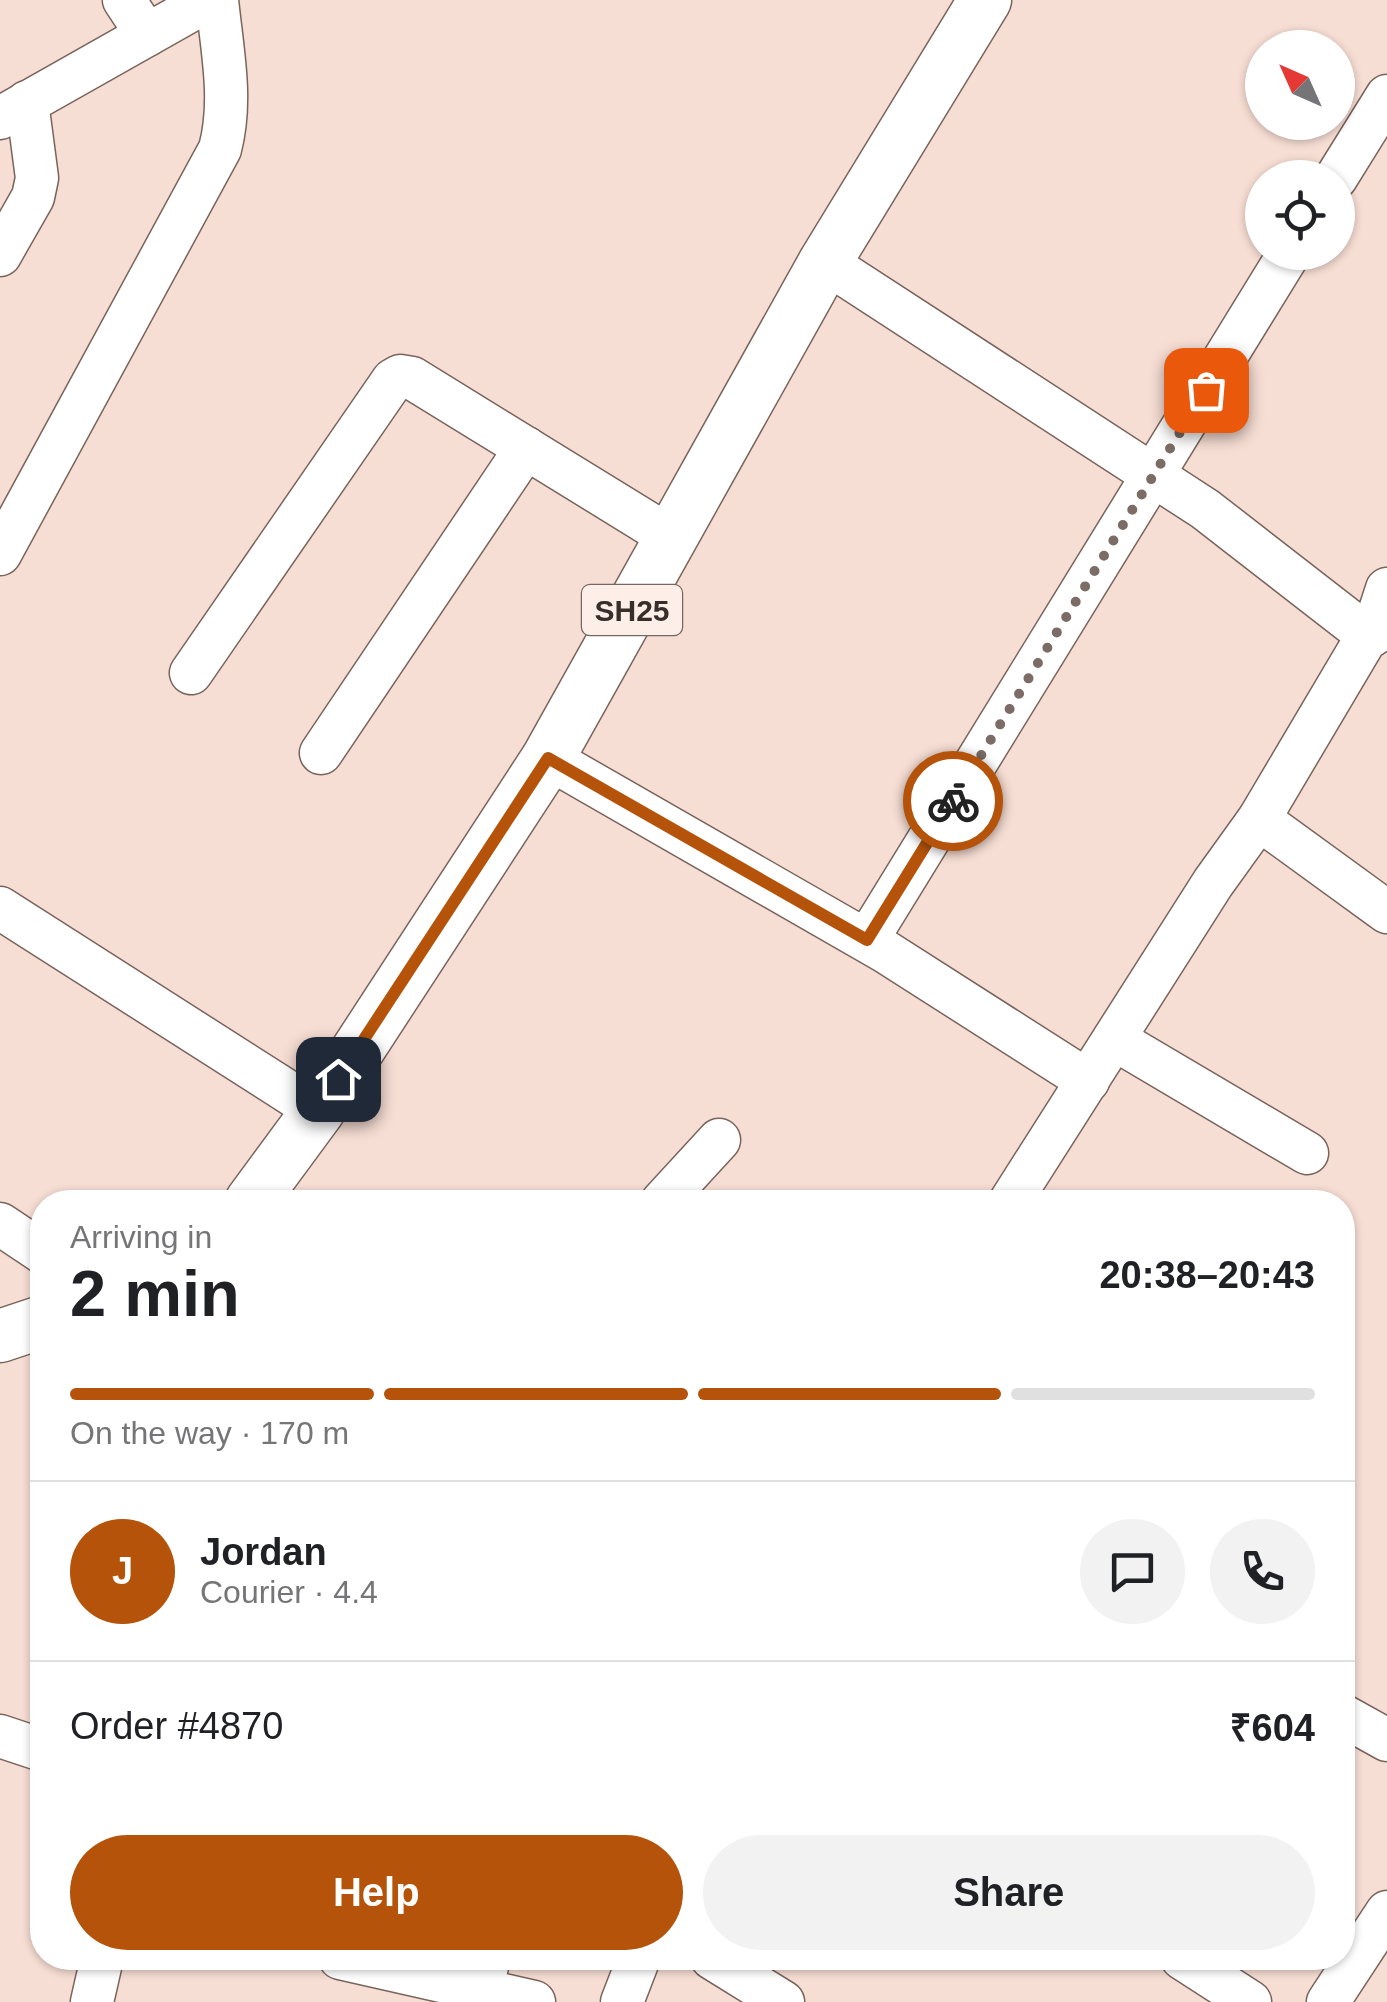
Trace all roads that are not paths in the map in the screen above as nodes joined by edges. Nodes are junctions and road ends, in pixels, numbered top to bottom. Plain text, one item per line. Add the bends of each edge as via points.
1 (209, 0) edge
2 (217, 0) edge
3 (985, 0) edge
4 (136, 17) edge
5 (1387, 96) edge
6 (14, 110) edge
7 (1347, 160) edge
8 (0, 254) edge
9 (825, 262) junction
10 (1279, 270) edge
11 (526, 448) junction
12 (1153, 476) junction
13 (672, 538) junction
14 (0, 554) edge
15 (1387, 590) edge
16 (1379, 630) edge
17 (191, 673) dead end
18 (321, 753) dead end
19 (548, 758) junction
20 (1259, 819) junction
21 (0, 908) edge
22 (1387, 912) edge
23 (867, 940) junction
24 (1114, 1039) junction
25 (1088, 1081) junction
26 (318, 1111) junction
27 (719, 1140) dead end
28 (1307, 1153) dead end
29 (261, 1190) edge
30 (673, 1190) edge
31 (1018, 1190) edge
32 (0, 1224) edge
33 (30, 1244) edge
34 (30, 1326) edge
35 (0, 1336) edge
36 (1355, 1722) edge
37 (0, 1736) edge
38 (1387, 1740) edge
39 (30, 1746) edge
40 (1387, 1912) edge
41 (1355, 1961) edge
42 (99, 1970) edge
43 (449, 1970) edge
44 (634, 1970) edge
45 (731, 1970) edge
46 (1201, 1970) edge
47 (1349, 1970) edge
48 (485, 1974) edge
49 (92, 2002) edge
50 (534, 2002) edge
51 (622, 2002) edge
52 (783, 2002) edge
53 (1250, 2002) edge
54 (1328, 2002) edge

1 - 4 street
2 - 14 street via 227,94 220,149
3 - 9 main road, SH25
4 - 6 street
5 - 7 street
6 - 8 street via 37,178
9 - 12 street
9 - 13 main road, SH25
10 - 12 street
11 - 13 street
11 - 17 street via 412,378 392,380
11 - 18 street
12 - 16 street via 1356,628
12 - 23 street
13 - 19 main road, SH25
15 - 16 street
16 - 20 street via 1365,640
19 - 23 street
19 - 26 main road, SH25
20 - 22 street
20 - 24 street
21 - 26 street
23 - 25 street
24 - 25 street
24 - 28 street
25 - 31 street
26 - 29 main road, SH25
27 - 30 street
32 - 33 street
34 - 35 main road
36 - 38 street
37 - 39 street
40 - 41 street
42 - 49 street
43 - 48 street
44 - 51 street
45 - 52 street
46 - 53 street
47 - 54 street
48 - 50 street

